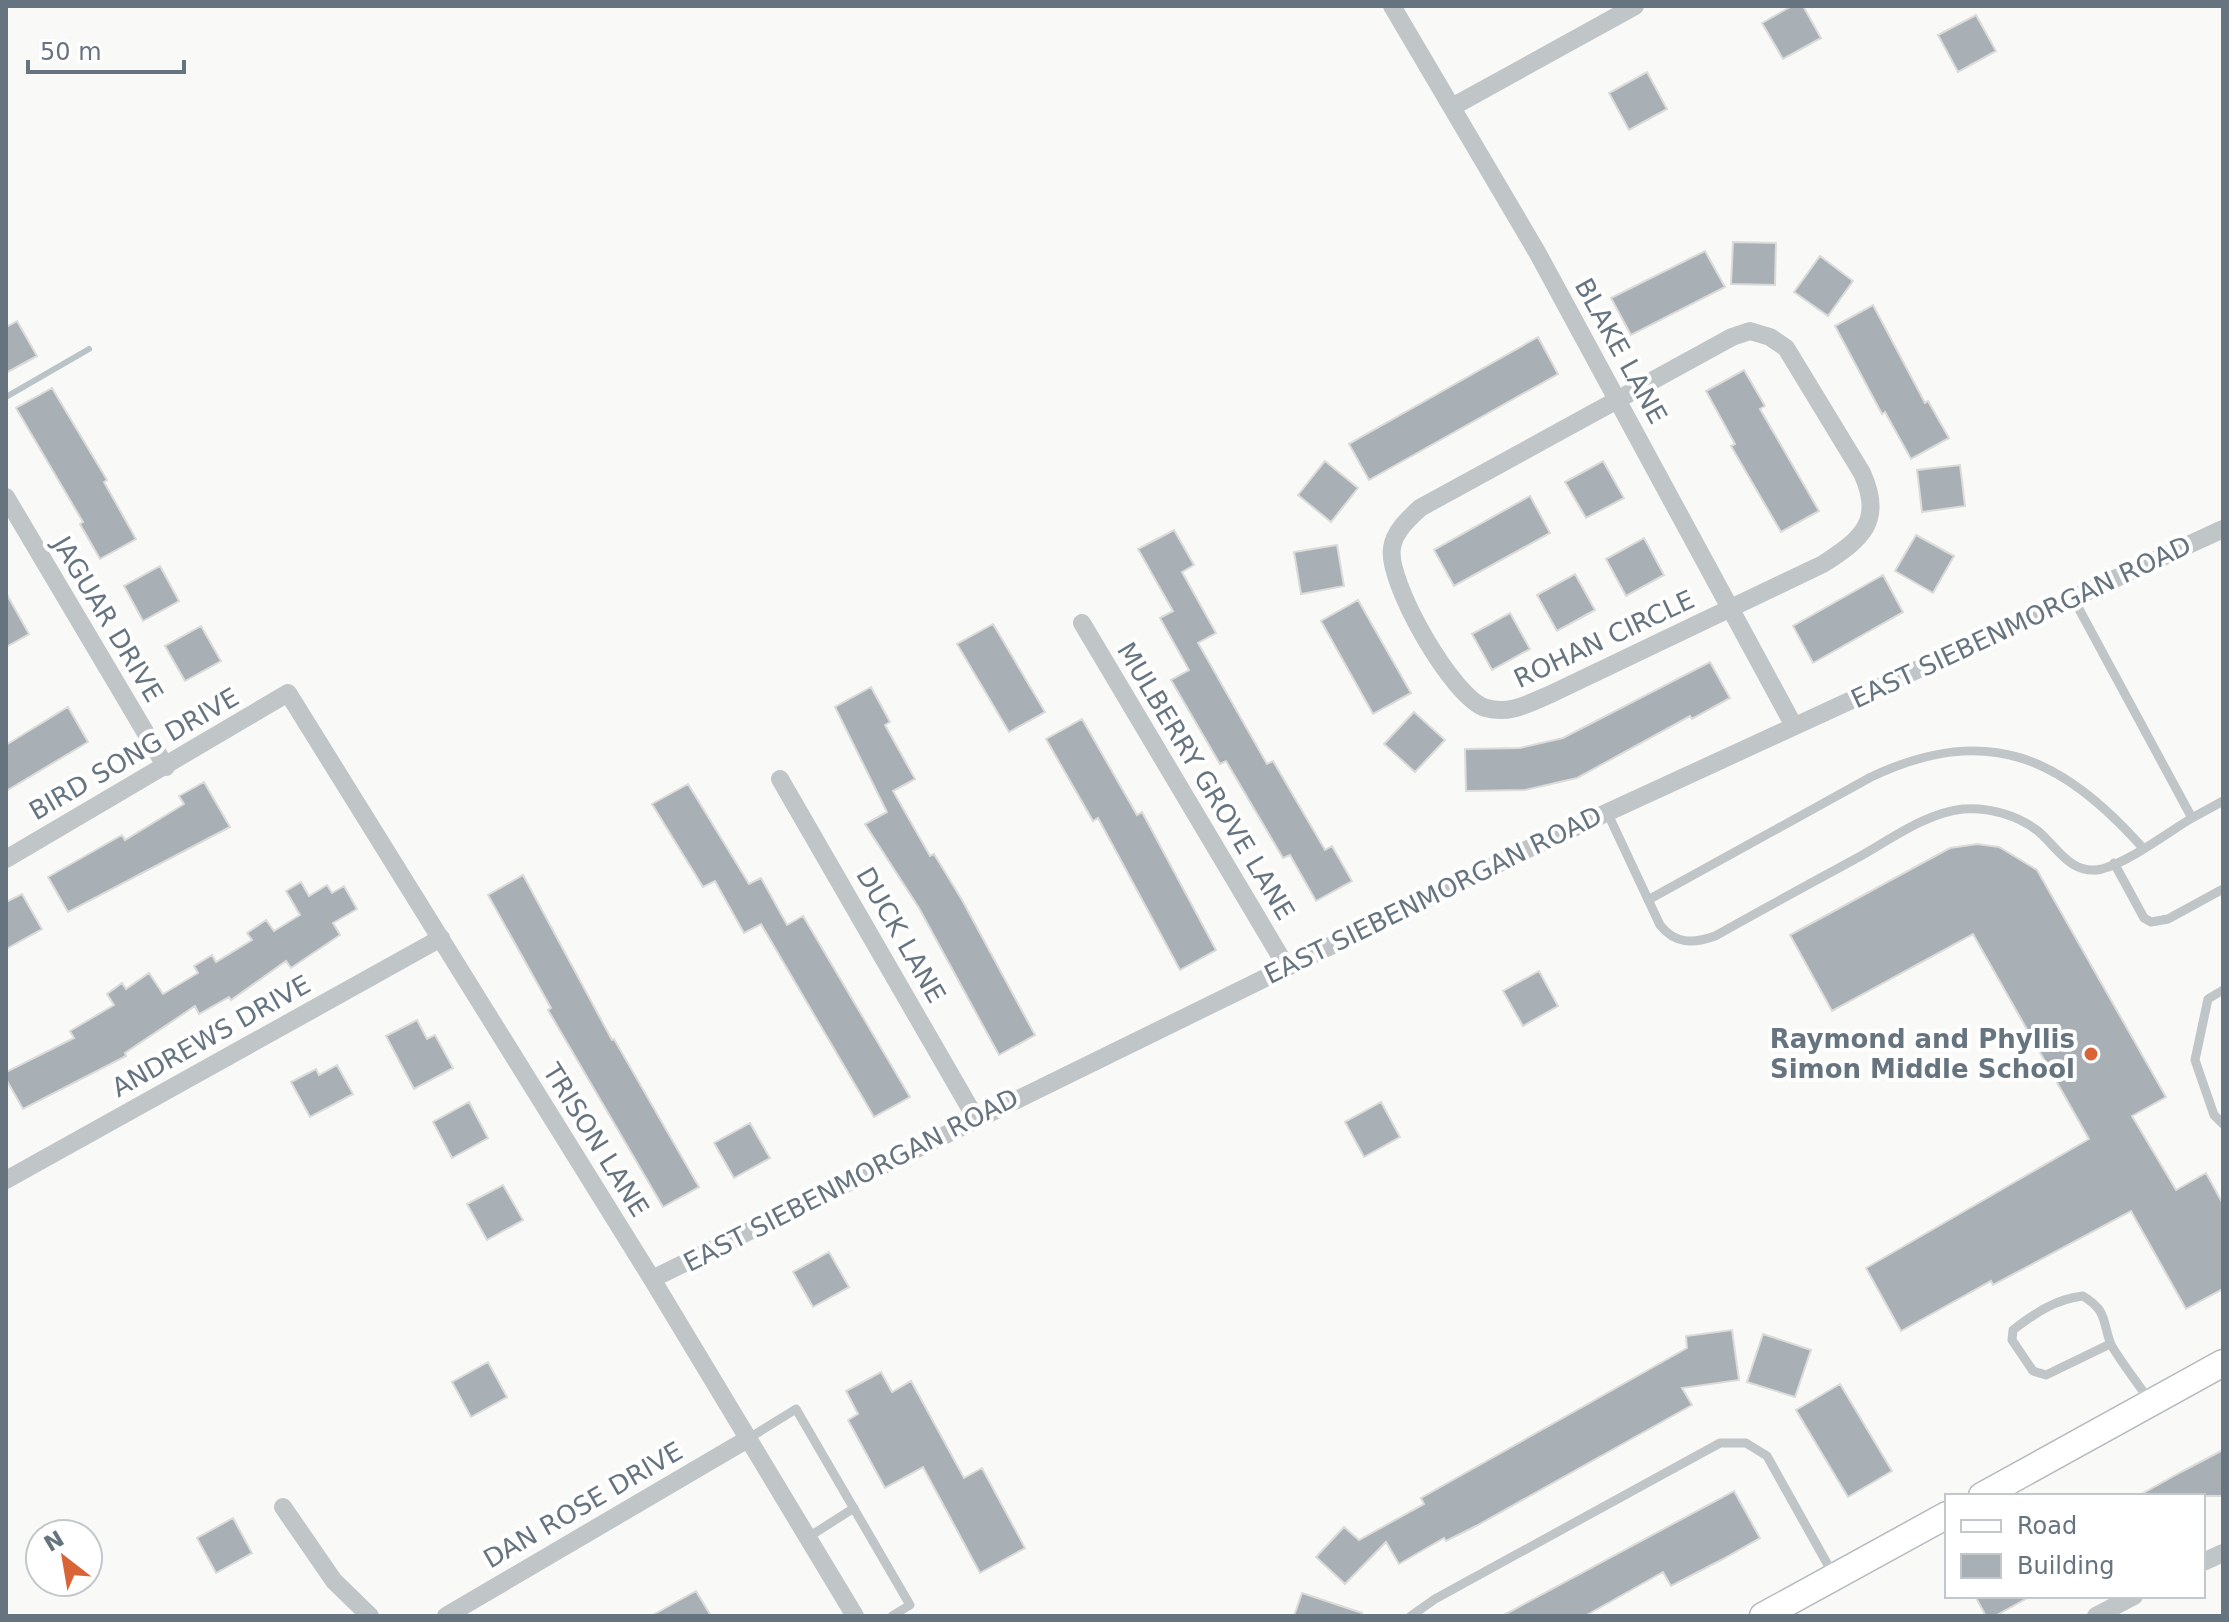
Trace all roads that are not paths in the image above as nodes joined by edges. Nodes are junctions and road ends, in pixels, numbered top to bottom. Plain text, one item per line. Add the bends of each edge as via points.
1 (1392, 6) edge
2 (1635, 6) edge
3 (1452, 107) junction
4 (1617, 399) junction
5 (6, 497) edge
6 (13, 523) edge
7 (2223, 529) edge
8 (2073, 598) junction
9 (1732, 609) junction
10 (1082, 623) dead end
11 (288, 693) joint
12 (1794, 726) junction
13 (166, 767) junction
14 (780, 779) dead end
15 (2223, 801) edge
16 (1607, 812) junction
17 (2192, 818) junction
18 (2142, 847) junction
19 (6, 859) edge
20 (2114, 863) junction
21 (2223, 889) edge
22 (1648, 900) junction
23 (441, 938) junction
24 (1286, 966) junction
25 (2223, 990) edge
26 (975, 1117) junction
27 (2223, 1124) edge
28 (6, 1180) edge
29 (652, 1279) junction
30 (2110, 1344) junction
31 (2223, 1363) edge
32 (2151, 1403) junction
33 (746, 1440) junction
34 (1986, 1494) edge
35 (283, 1507) dead end
36 (854, 1508) junction
37 (1945, 1516) edge
38 (807, 1538) junction
39 (1835, 1577) junction
40 (2131, 1598) edge
41 (370, 1616) edge
42 (446, 1616) edge
43 (855, 1616) edge
44 (892, 1616) edge
45 (1411, 1616) edge
46 (1763, 1616) edge
47 (2096, 1616) edge
48 (2137, 1616) edge

1 - 3 street, BLAKE LANE
2 - 3 street
3 - 4 street, BLAKE LANE
4 - 9 street, BLAKE LANE
4 - 9 street, ROHAN CIRCLE via 1732,337 1750,331 1770,337 1786,348 1862,473 1871,493 1870,516 1859,541
4 - 9 street, ROHAN CIRCLE via 1420,508 1404,522 1392,546 1392,569 1401,593 1465,695 1483,708 1507,712
5 - 6 street, JAGUAR DRIVE
6 - 13 street, JAGUAR DRIVE
7 - 8 street, EAST SIEBENMORGAN ROAD
8 - 12 street, EAST SIEBENMORGAN ROAD
8 - 17 lane
9 - 12 street, BLAKE LANE
10 - 24 street, MULBERRY GROVE LANE
11 - 13 street, BIRD SONG DRIVE
11 - 23 street, TRISON LANE
12 - 16 street, EAST SIEBENMORGAN ROAD
13 - 19 street, BIRD SONG DRIVE
14 - 26 street, DUCK LANE
15 - 17 lane
16 - 22 lane
16 - 24 street, EAST SIEBENMORGAN ROAD
17 - 18 lane
18 - 20 lane
18 - 22 lane via 2097,801 2045,767 2010,755 1952,750 1871,777
20 - 21 lane via 2151,922 2168,919
20 - 22 lane via 2099,869 2075,866 2016,818 1960,809 1920,823 1704,940 1684,942 1667,933
23 - 28 street, ANDREWS DRIVE
23 - 29 street, TRISON LANE
24 - 26 street, EAST SIEBENMORGAN ROAD
25 - 27 lane via 2208,999 2195,1060 2214,1115
26 - 29 street, EAST SIEBENMORGAN ROAD
29 - 33 street, TRISON LANE
30 - 30 lane via 2109,1326 2097,1305 2083,1296 2065,1298 2032,1315 2013,1330 2012,1340 2033,1371 2046,1375
30 - 32 lane
31 - 32 street
32 - 34 street
33 - 36 lane via 796,1409
33 - 38 street, TRISON LANE
33 - 42 street, DAN ROSE DRIVE
35 - 41 street via 334,1581
36 - 38 lane
36 - 44 lane via 910,1605
37 - 39 street
38 - 43 street, TRISON LANE
39 - 45 lane via 1767,1456 1746,1443 1720,1443
39 - 46 street
40 - 47 street
40 - 48 street

